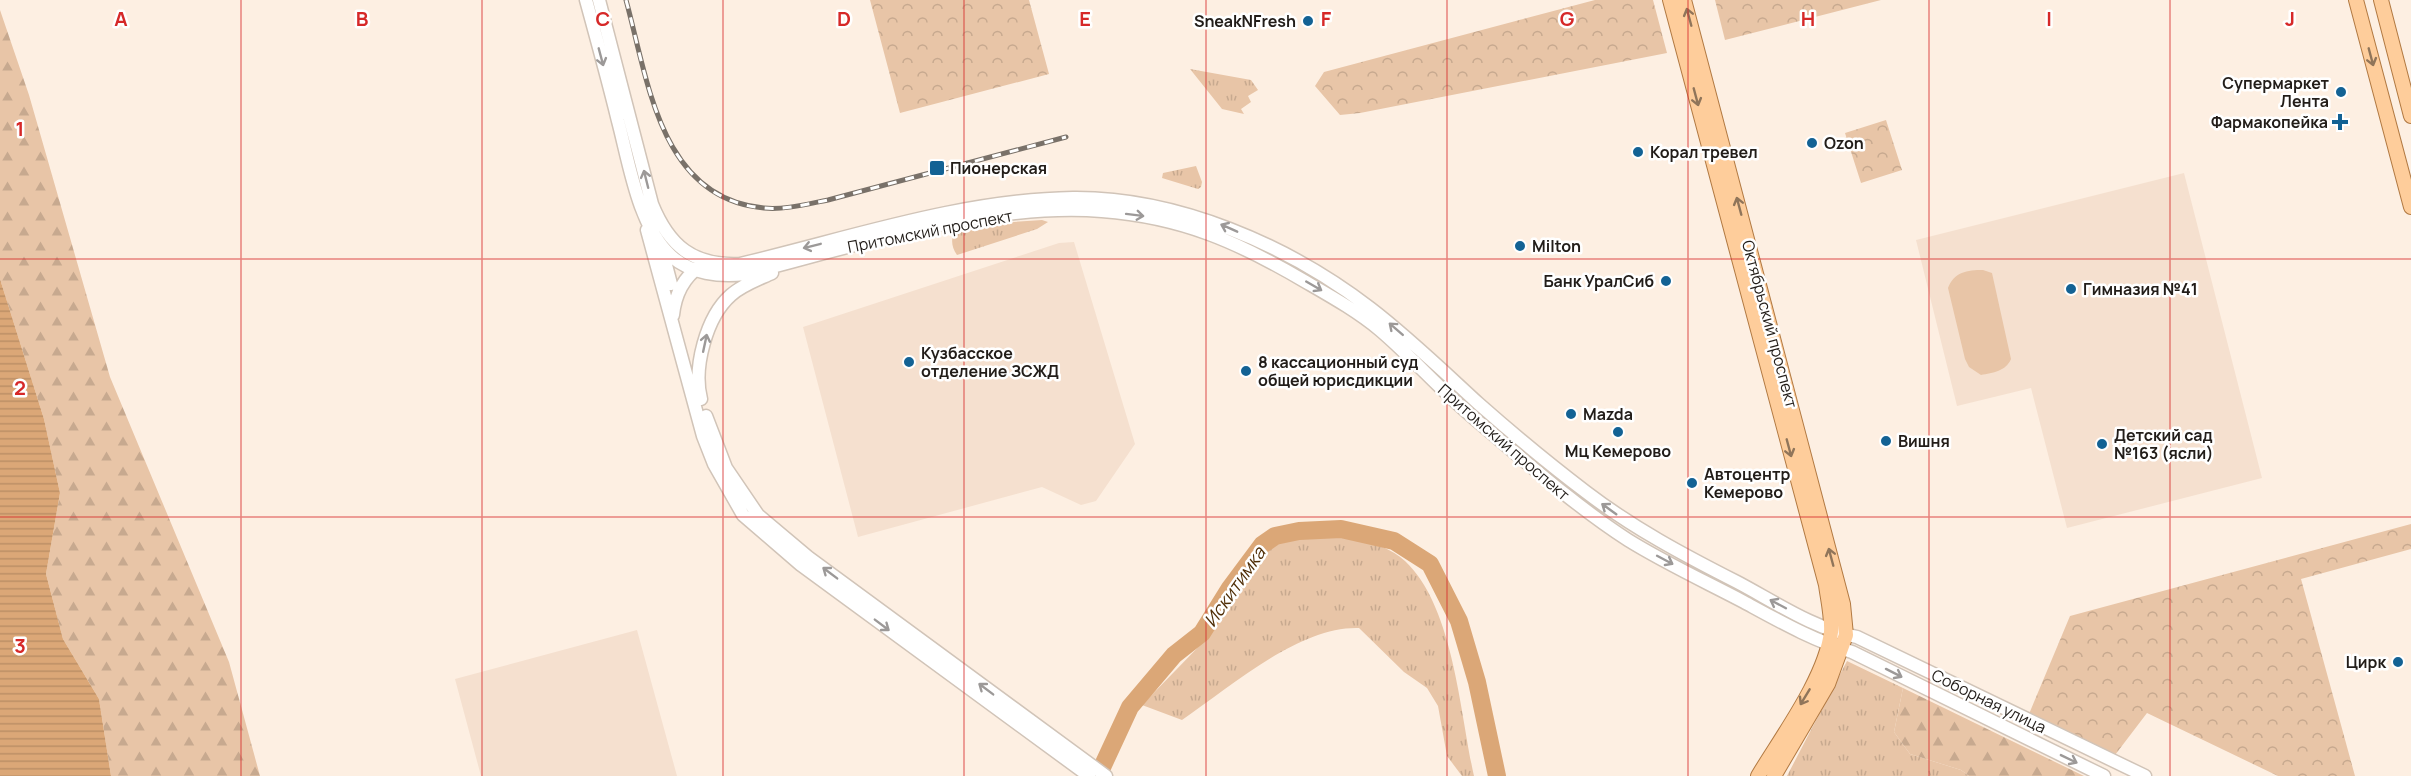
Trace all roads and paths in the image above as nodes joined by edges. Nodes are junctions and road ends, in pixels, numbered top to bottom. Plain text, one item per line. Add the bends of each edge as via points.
1 (586, 0) edge
2 (599, 0) edge
3 (1670, 0) edge
4 (1684, 0) edge
5 (2356, 0) edge
6 (2380, 0) edge
7 (2411, 116) edge
8 (646, 205) junction
9 (2411, 207) edge
10 (661, 244) junction
11 (705, 261) junction
12 (793, 262) junction
13 (695, 269) junction
14 (675, 299) junction
15 (673, 320) junction
16 (698, 387) junction
17 (1831, 629) junction
18 (1846, 635) junction
19 (1835, 646) junction
20 (1030, 728) junction
21 (1089, 776) edge
22 (1106, 776) edge
23 (1758, 776) edge
24 (1774, 776) edge
25 (2104, 776) edge
26 (2145, 776) edge

1 -> 8 main road, Притомский проспект
8 -> 2 main road, Притомский проспект
3 -> 17 main road, Октябрьский проспект via 1826,585
18 -> 4 main road, Октябрьский проспект via 1838,584
5 -> 9 main road
6 - 7 main road
8 - 10 main road, Притомский проспект
8 - 11 main road, Притомский проспект via 674,242
8 - 15 main road
10 - 13 main road, Притомский проспект via 676,260
10 - 14 main road
11 - 13 main road
17 -> 11 main road, Притомский проспект via 1633,526 1482,407 1368,306 1294,260 1224,225 1156,207 1058,199 914,219 740,264
12 - 13 main road, Притомский проспект via 726,277
16 -> 12 main road via 704,340 723,304 731,294
12 -> 19 main road, Притомский проспект via 960,222 1028,212 1101,211 1185,224 1231,241 1356,312 1472,417 1611,528 1696,577
13 - 14 main road
14 - 15 main road
14 - 16 main road
15 -> 20 main road via 708,452 743,515 801,565
20 -> 16 main road via 758,515 726,468 707,423
17 - 18 main road, Соборная улица
17 - 19 main road, Октябрьский проспект
18 - 19 main road, Октябрьский проспект
18 - 26 main road, Соборная улица
19 -> 23 main road
19 - 24 main road via 1828,684
19 -> 25 main road, Соборная улица
20 - 21 main road
20 - 22 main road

